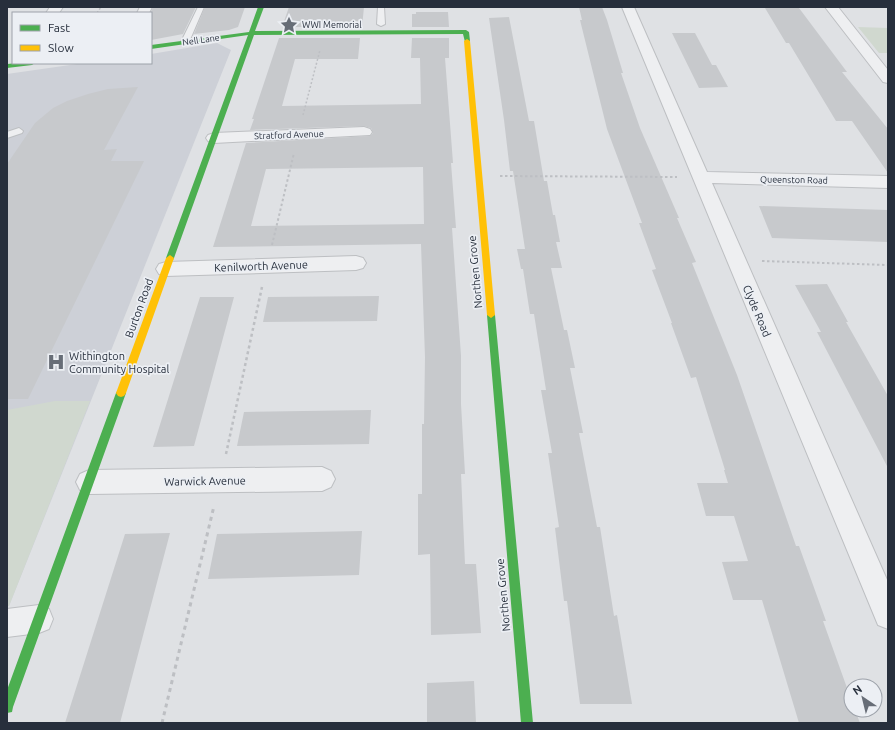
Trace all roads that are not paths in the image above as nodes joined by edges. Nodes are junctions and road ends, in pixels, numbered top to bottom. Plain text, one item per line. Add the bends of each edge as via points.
1 (201, 7) edge
2 (261, 7) edge
3 (381, 7) edge
4 (628, 7) edge
5 (831, 7) edge
6 (381, 24) dead end
7 (252, 33) junction
8 (185, 42) junction
9 (152, 47) edge
10 (21, 64) edge
11 (10, 65) edge
12 (888, 79) edge
13 (19, 130) dead end
14 (364, 132) dead end
15 (7, 136) edge
16 (214, 138) junction
17 (700, 178) junction
18 (888, 182) edge
19 (356, 263) dead end
20 (166, 269) junction
21 (322, 479) dead end
22 (89, 482) junction
23 (888, 615) edge
24 (39, 619) junction
25 (7, 623) edge
26 (7, 707) edge
27 (527, 723) edge

1 - 8 lane
2 - 7 street, Burton Road
3 - 6 lane
4 - 17 street, Clyde Road
5 - 12 street
7 - 8 street, Nell Lane
7 - 16 street, Burton Road
7 - 27 street, Northen Grove via 466,32
8 - 9 street, Nell Lane
10 - 11 street
13 - 15 lane
14 - 16 street, Stratford Avenue
16 - 20 street, Burton Road
17 - 18 street, Queenston Road
17 - 23 street, Clyde Road
19 - 20 street, Kenilworth Avenue
20 - 22 street, Burton Road
21 - 22 street, Warwick Avenue
22 - 24 street, Burton Road
24 - 25 street
24 - 26 street, Burton Road

